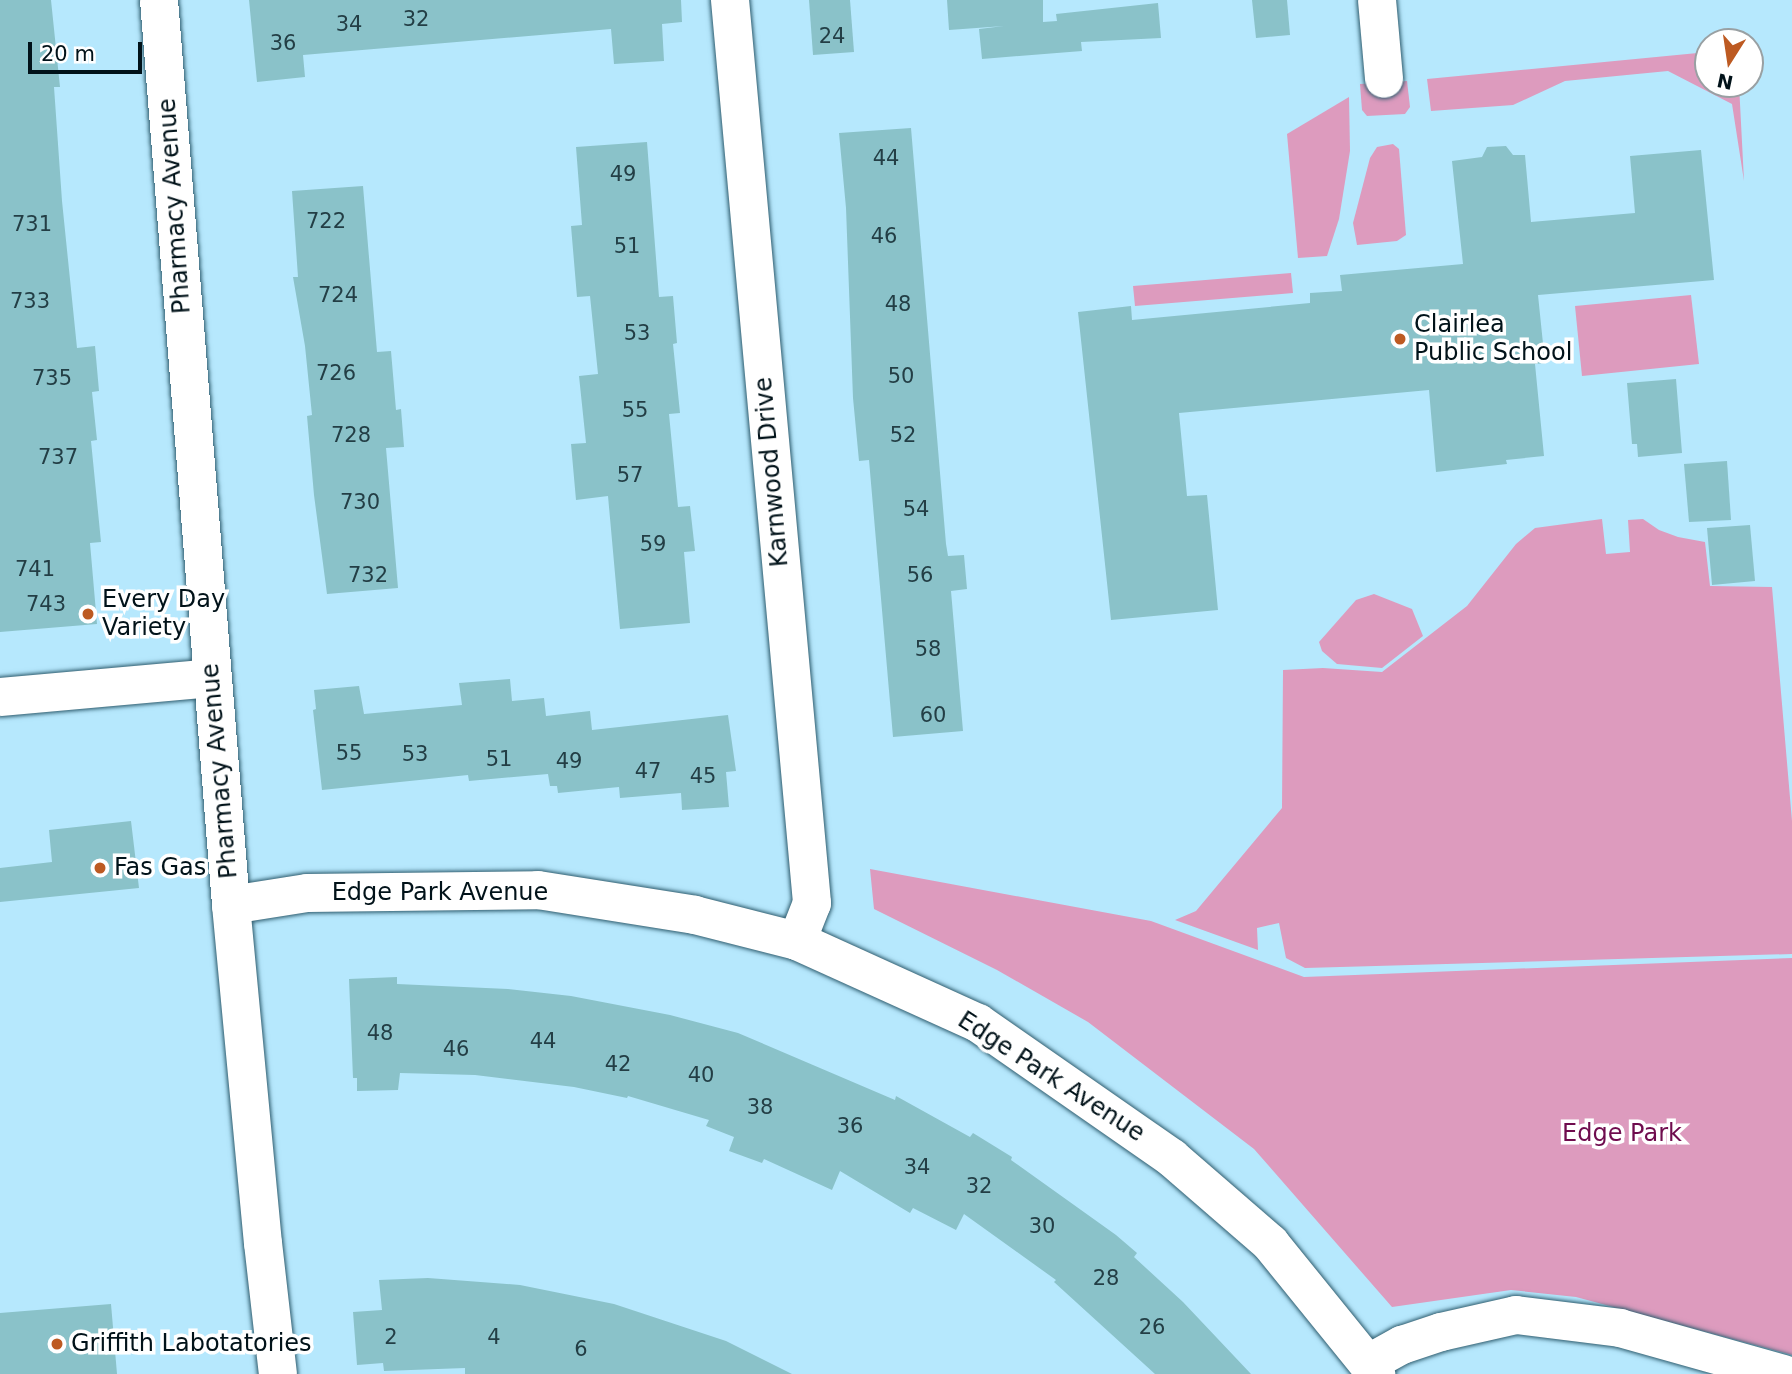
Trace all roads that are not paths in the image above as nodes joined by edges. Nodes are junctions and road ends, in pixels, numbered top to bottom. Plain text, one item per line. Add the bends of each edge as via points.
1 (159, 0) edge
2 (730, 0) edge
3 (1377, 0) edge
4 (1384, 79) dead end
5 (212, 678) junction
6 (0, 697) edge
7 (231, 905) junction
8 (797, 941) junction
9 (1373, 1368) edge
10 (278, 1374) edge
11 (1784, 1374) edge

1 - 5 street, Pharmacy Avenue
2 - 8 street, Karnwood Drive via 812,904
3 - 4 street
5 - 6 street
5 - 7 street, Pharmacy Avenue
7 - 8 street, Edge Park Avenue via 307,893 538,890 695,915
7 - 10 street, Pharmacy Avenue
8 - 9 street, Edge Park Avenue via 978,1023 1172,1158 1270,1243
9 - 11 street, Edge Park Avenue via 1402,1345 1516,1315 1620,1328

